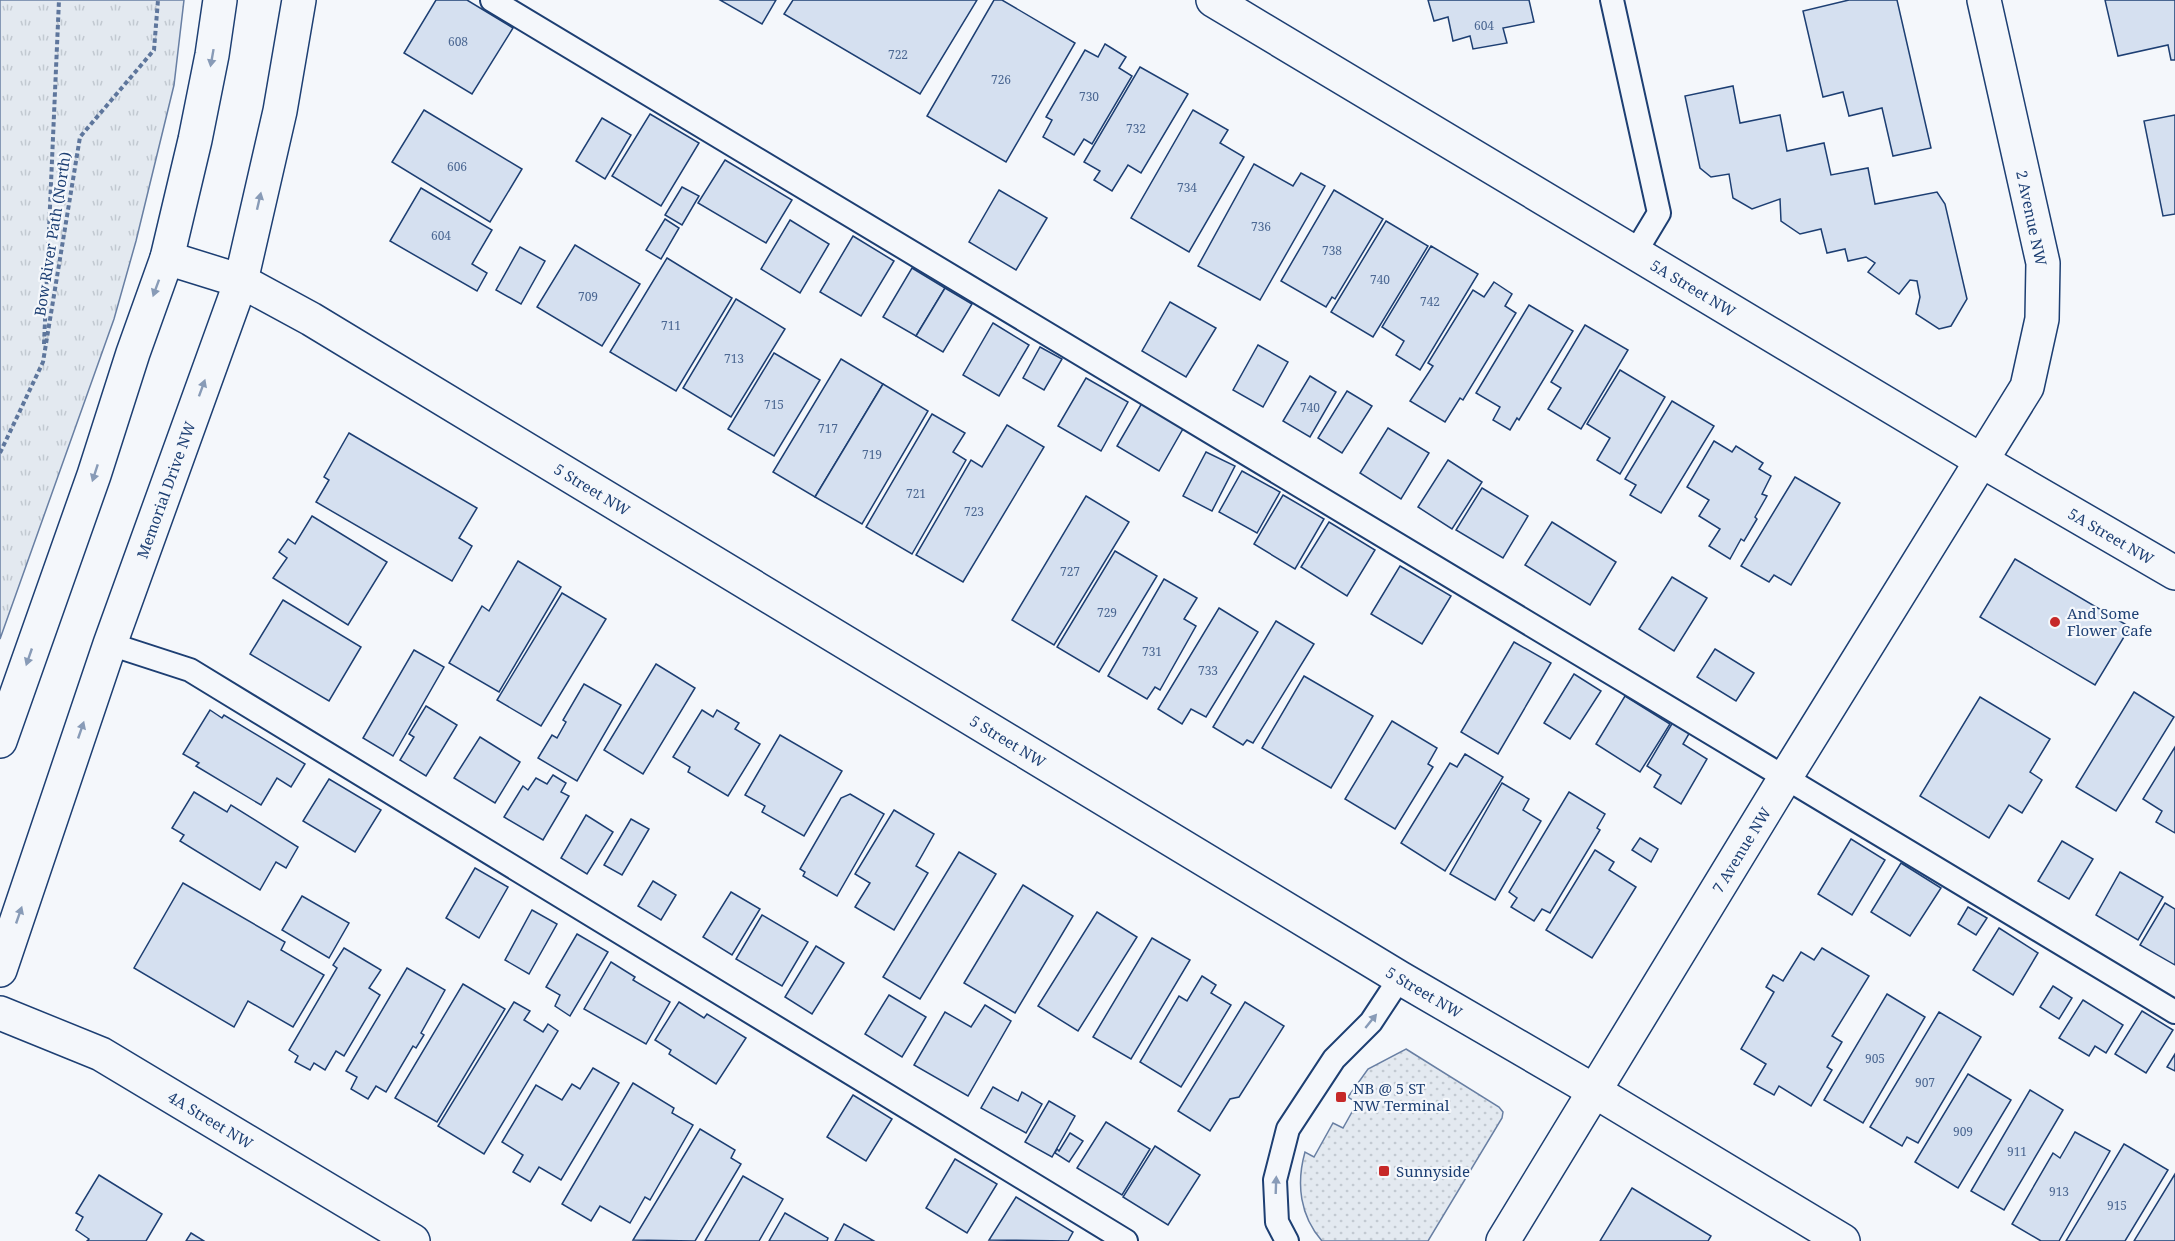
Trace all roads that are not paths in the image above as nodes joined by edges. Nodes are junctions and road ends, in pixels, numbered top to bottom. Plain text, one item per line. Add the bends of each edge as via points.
1 (220, 0) edge
2 (299, 0) edge
3 (492, 0) edge
4 (1213, 0) edge
5 (1612, 0) edge
6 (1984, 0) edge
7 (1635, 253) junction
8 (167, 258) junction
9 (241, 281) junction
10 (1982, 461) junction
11 (2175, 573) edge
12 (110, 644) junction
13 (0, 741) edge
14 (1785, 778) junction
15 (0, 970) edge
16 (1400, 978) junction
17 (2175, 1012) edge
18 (0, 1013) edge
19 (1596, 1092) junction
20 (413, 1241) edge
21 (1126, 1241) edge
22 (1287, 1241) edge
23 (1503, 1241) edge
24 (1844, 1241) edge

1 -> 8 street via 198,129
9 -> 2 street, Memorial Drive NW via 280,111
3 - 14 lane
4 - 7 street, 5A Street NW
5 - 7 lane via 1659,213
6 - 10 street, 2 Avenue NW via 2043,263 2042,320 2027,387
7 - 10 street, 5A Street NW
8 - 9 street, 5 Street NW
8 -> 13 street
12 -> 9 street, Memorial Drive NW
9 - 16 street, 5 Street NW via 311,319
10 - 11 street, 5A Street NW
10 - 14 street, 7 Avenue NW
15 -> 12 street, Memorial Drive NW
12 - 21 lane via 190,670
14 - 17 lane
14 - 19 street, 7 Avenue NW
16 - 19 street, 5 Street NW
22 -> 16 lane via 1277,1222 1275,1180 1288,1130 1334,1059 1371,1022
18 - 20 street, 4A Street NW via 101,1054
19 - 23 street, 7 Avenue NW
19 - 24 street, 5 Street NW

